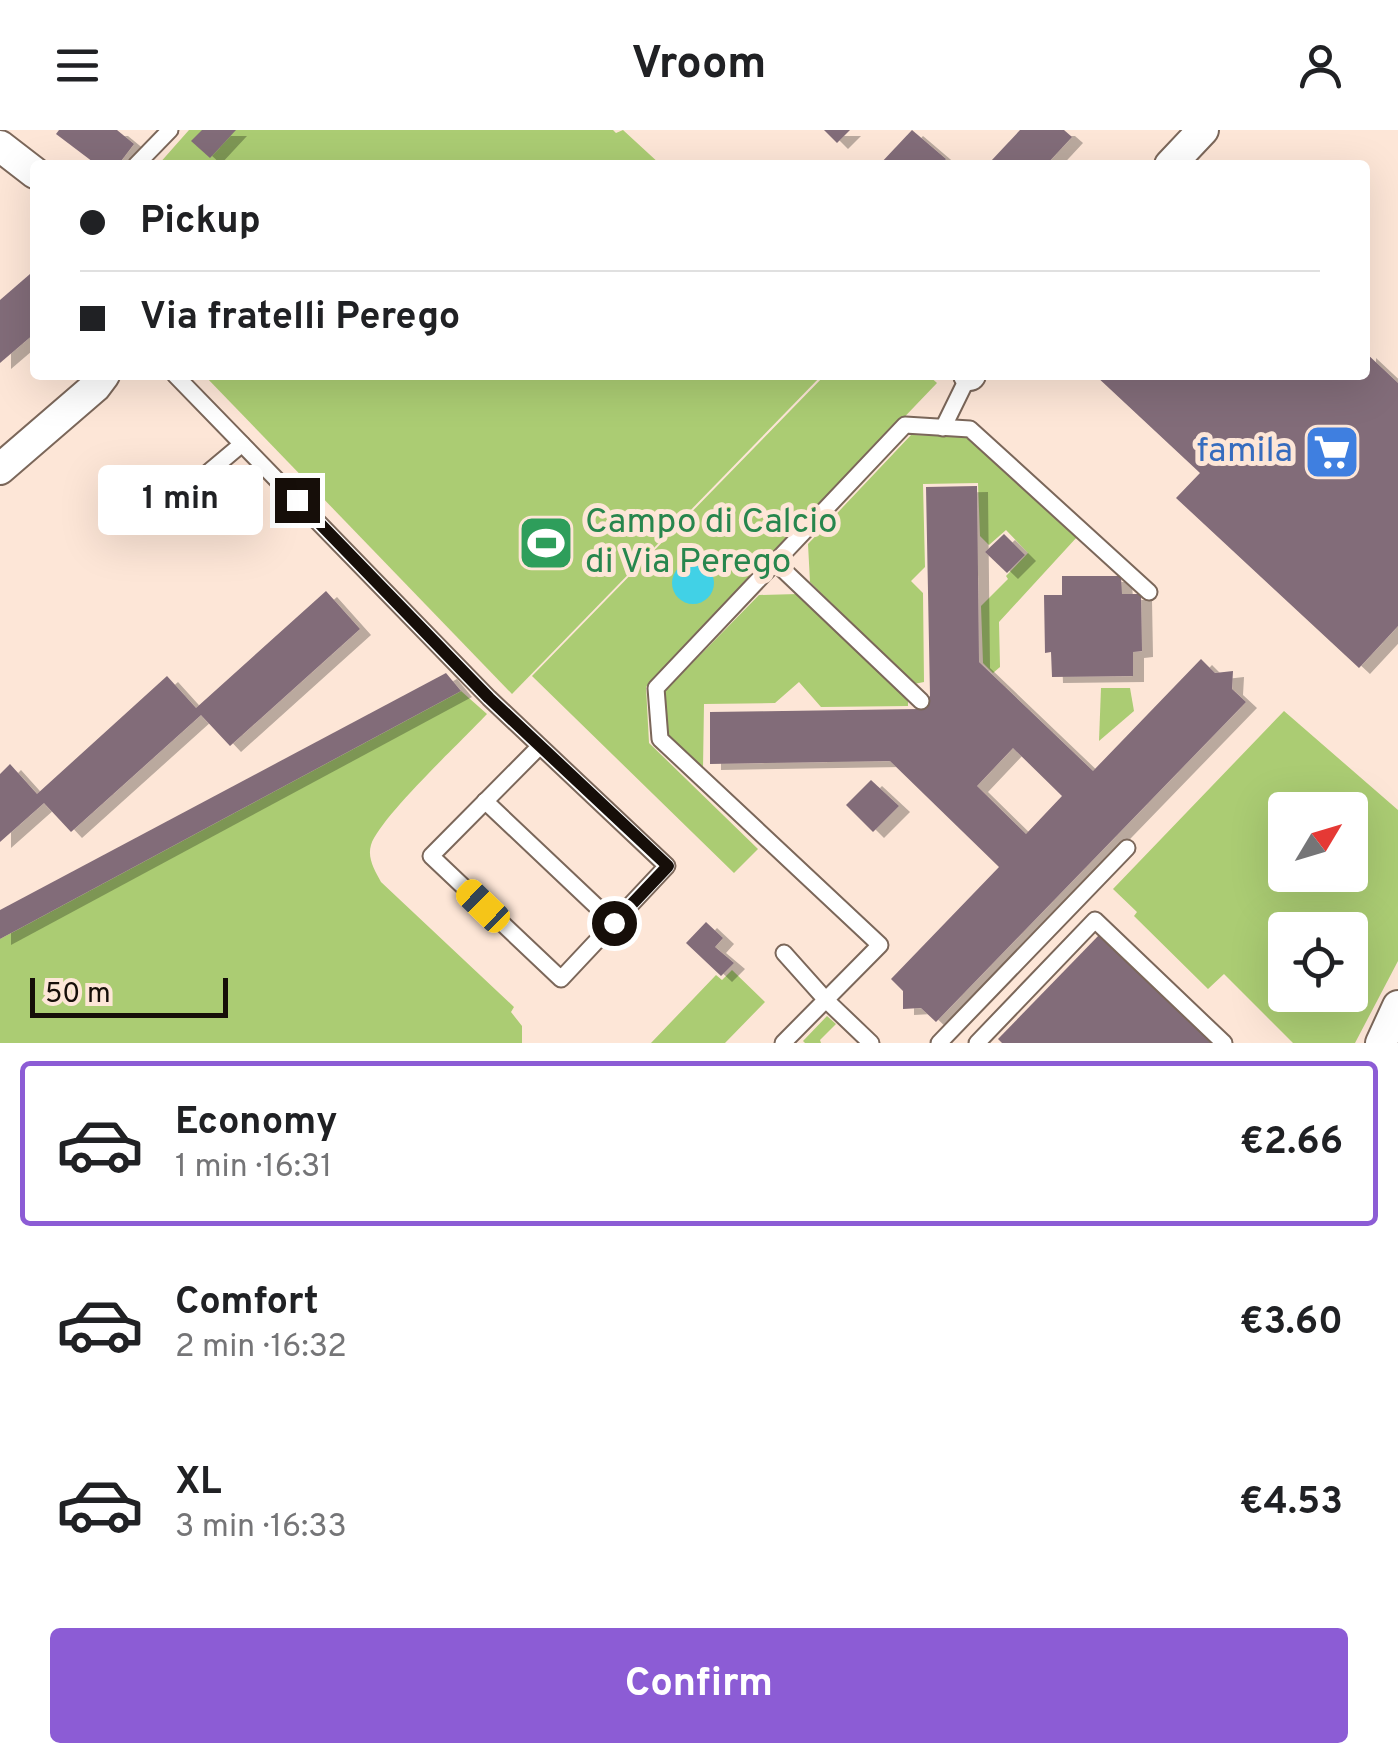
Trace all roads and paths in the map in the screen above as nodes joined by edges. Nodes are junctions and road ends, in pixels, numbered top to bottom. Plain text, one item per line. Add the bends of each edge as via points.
1 (170, 130) edge
2 (1203, 130) edge
3 (0, 146) edge
4 (141, 160) edge
5 (1175, 160) edge
6 (30, 169) edge
7 (100, 380) edge
8 (180, 380) edge
9 (967, 380) edge
10 (943, 428) junction
11 (242, 444) junction
12 (0, 468) edge
13 (186, 490) dead end
14 (775, 562) junction
15 (1148, 592) dead end
16 (922, 701) dead end
17 (540, 746) junction
18 (485, 801) junction
19 (1127, 848) dead end
20 (614, 923) junction
21 (784, 953) dead end
22 (826, 1000) junction
23 (1398, 1006) edge
24 (784, 1043) edge
25 (871, 1043) edge
26 (940, 1043) edge
27 (977, 1043) edge
28 (1224, 1043) edge
29 (1381, 1043) edge

1 - 4 lane
2 - 5 street
3 - 6 street
7 - 12 street
8 - 11 lane
9 - 10 lane
10 - 14 lane via 905,426
10 - 15 lane via 970,429
11 - 13 lane
11 - 17 lane
14 - 16 lane
14 - 22 lane via 656,688 660,739 880,945
17 - 18 lane
17 - 20 lane via 668,866
18 - 20 lane
18 - 20 lane via 431,856 560,979
19 - 26 lane
21 - 22 lane
22 - 24 lane
22 - 25 lane
23 - 29 street
27 - 28 lane via 1095,920

